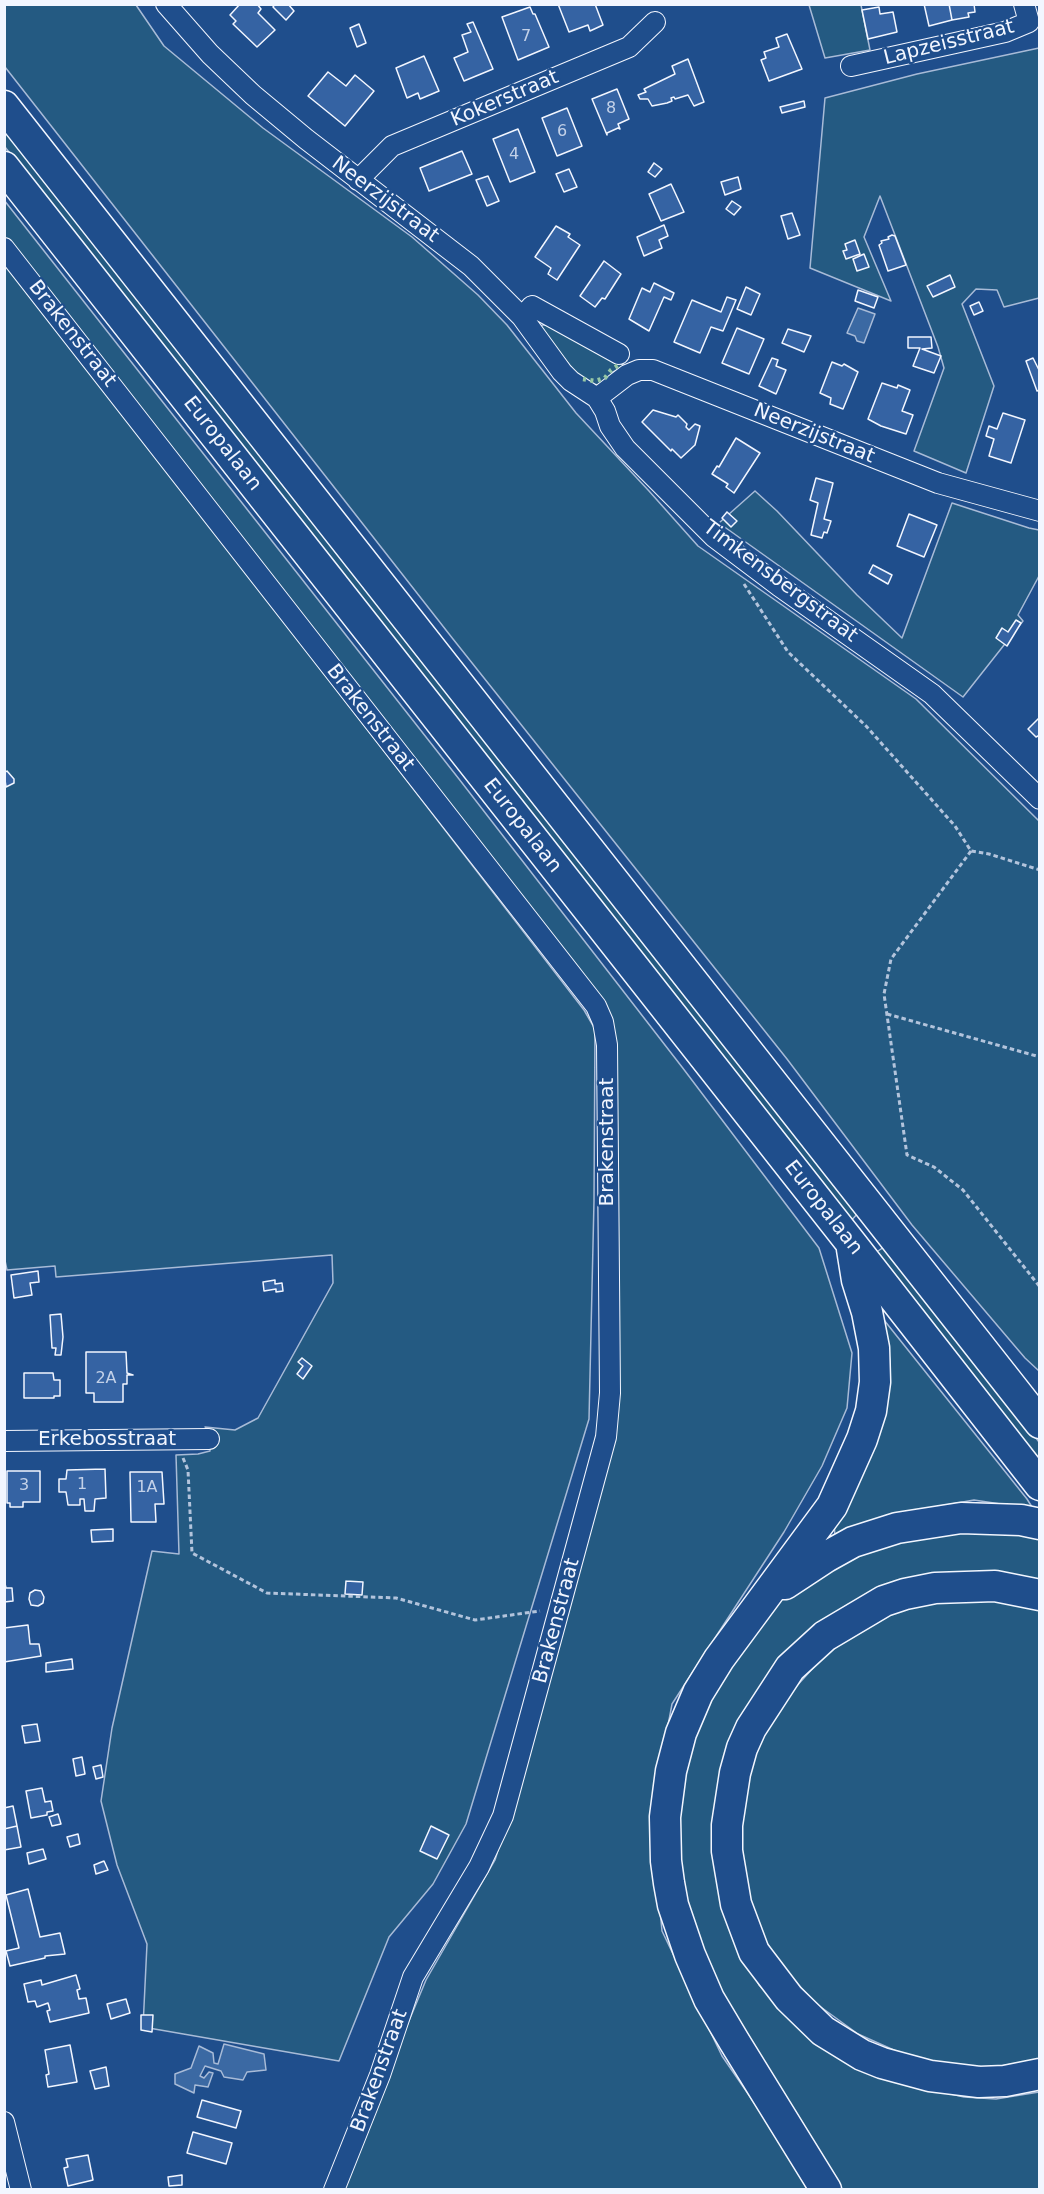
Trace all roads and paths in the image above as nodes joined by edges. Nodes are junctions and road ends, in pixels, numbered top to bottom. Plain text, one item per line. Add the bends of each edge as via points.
1 (166, 4) edge
2 (1024, 4) edge
3 (655, 22) dead end
4 (851, 66) dead end
5 (4, 106) edge
6 (4, 167) edge
7 (358, 180) junction
8 (4, 248) edge
9 (522, 317) junction
10 (619, 354) dead end
11 (597, 398) junction
12 (1040, 511) edge
13 (739, 575) dead end
14 (1040, 799) edge
15 (971, 851) junction
16 (1040, 870) edge
17 (886, 1014) junction
18 (1040, 1057) edge
19 (851, 1243) junction
20 (920, 1270) junction
21 (1040, 1287) edge
22 (1040, 1391) edge
23 (1040, 1423) edge
24 (209, 1439) dead end
25 (4, 1441) edge
26 (181, 1453) dead end
27 (1040, 1485) edge
28 (1040, 1524) edge
29 (1040, 1595) edge
30 (765, 1598) junction
31 (560, 1614) junction
32 (1040, 2074) edge
33 (4, 2122) edge
34 (21, 2190) edge
35 (334, 2190) edge
36 (826, 2190) edge

1 - 7 street, Neerzijstraat via 253,95
2 - 4 street, Lapzeisstraat via 1029,22 1005,32
3 - 7 street, Kokerstraat via 629,47 392,146
5 - 20 highway, Europalaan
6 - 19 highway, Europalaan
7 - 9 street, Neerzijstraat via 471,266
8 - 31 street, Brakenstraat via 596,1006 603,1022 607,1045 610,1393 606,1437
9 - 10 street via 532,306
9 - 11 street via 562,372
11 - 12 street, Neerzijstraat via 627,375 653,370 938,483
11 - 14 street, Timkensbergstraat via 625,448 714,537 932,694
13 - 15 path via 788,652 866,726 955,826
15 - 16 path
15 - 17 path via 891,959 884,994
17 - 18 path
17 - 21 path via 906,1155 934,1167 963,1190
19 - 27 highway, Europalaan
19 - 30 highway via 874,1348 871,1411 832,1506
20 - 22 highway via 966,1307 1017,1371
20 - 23 highway, Europalaan
24 - 25 street, Erkebosstraat
26 - 31 path via 188,1470 192,1553 267,1593 396,1598 475,1620 539,1610
28 - 30 highway via 961,1518 897,1528 853,1542
29 - 32 highway via 995,1586 935,1588 884,1601 825,1636 790,1668 751,1728 735,1773 727,1851 736,1904 754,1953 789,1998 823,2031 862,2055 930,2076 980,2082
30 - 36 highway via 698,1693 681,1733 667,1794 666,1861 673,1905 710,1999
31 - 35 street, Brakenstraat via 503,1816 479,1867 413,1977 380,2075
33 - 34 street

